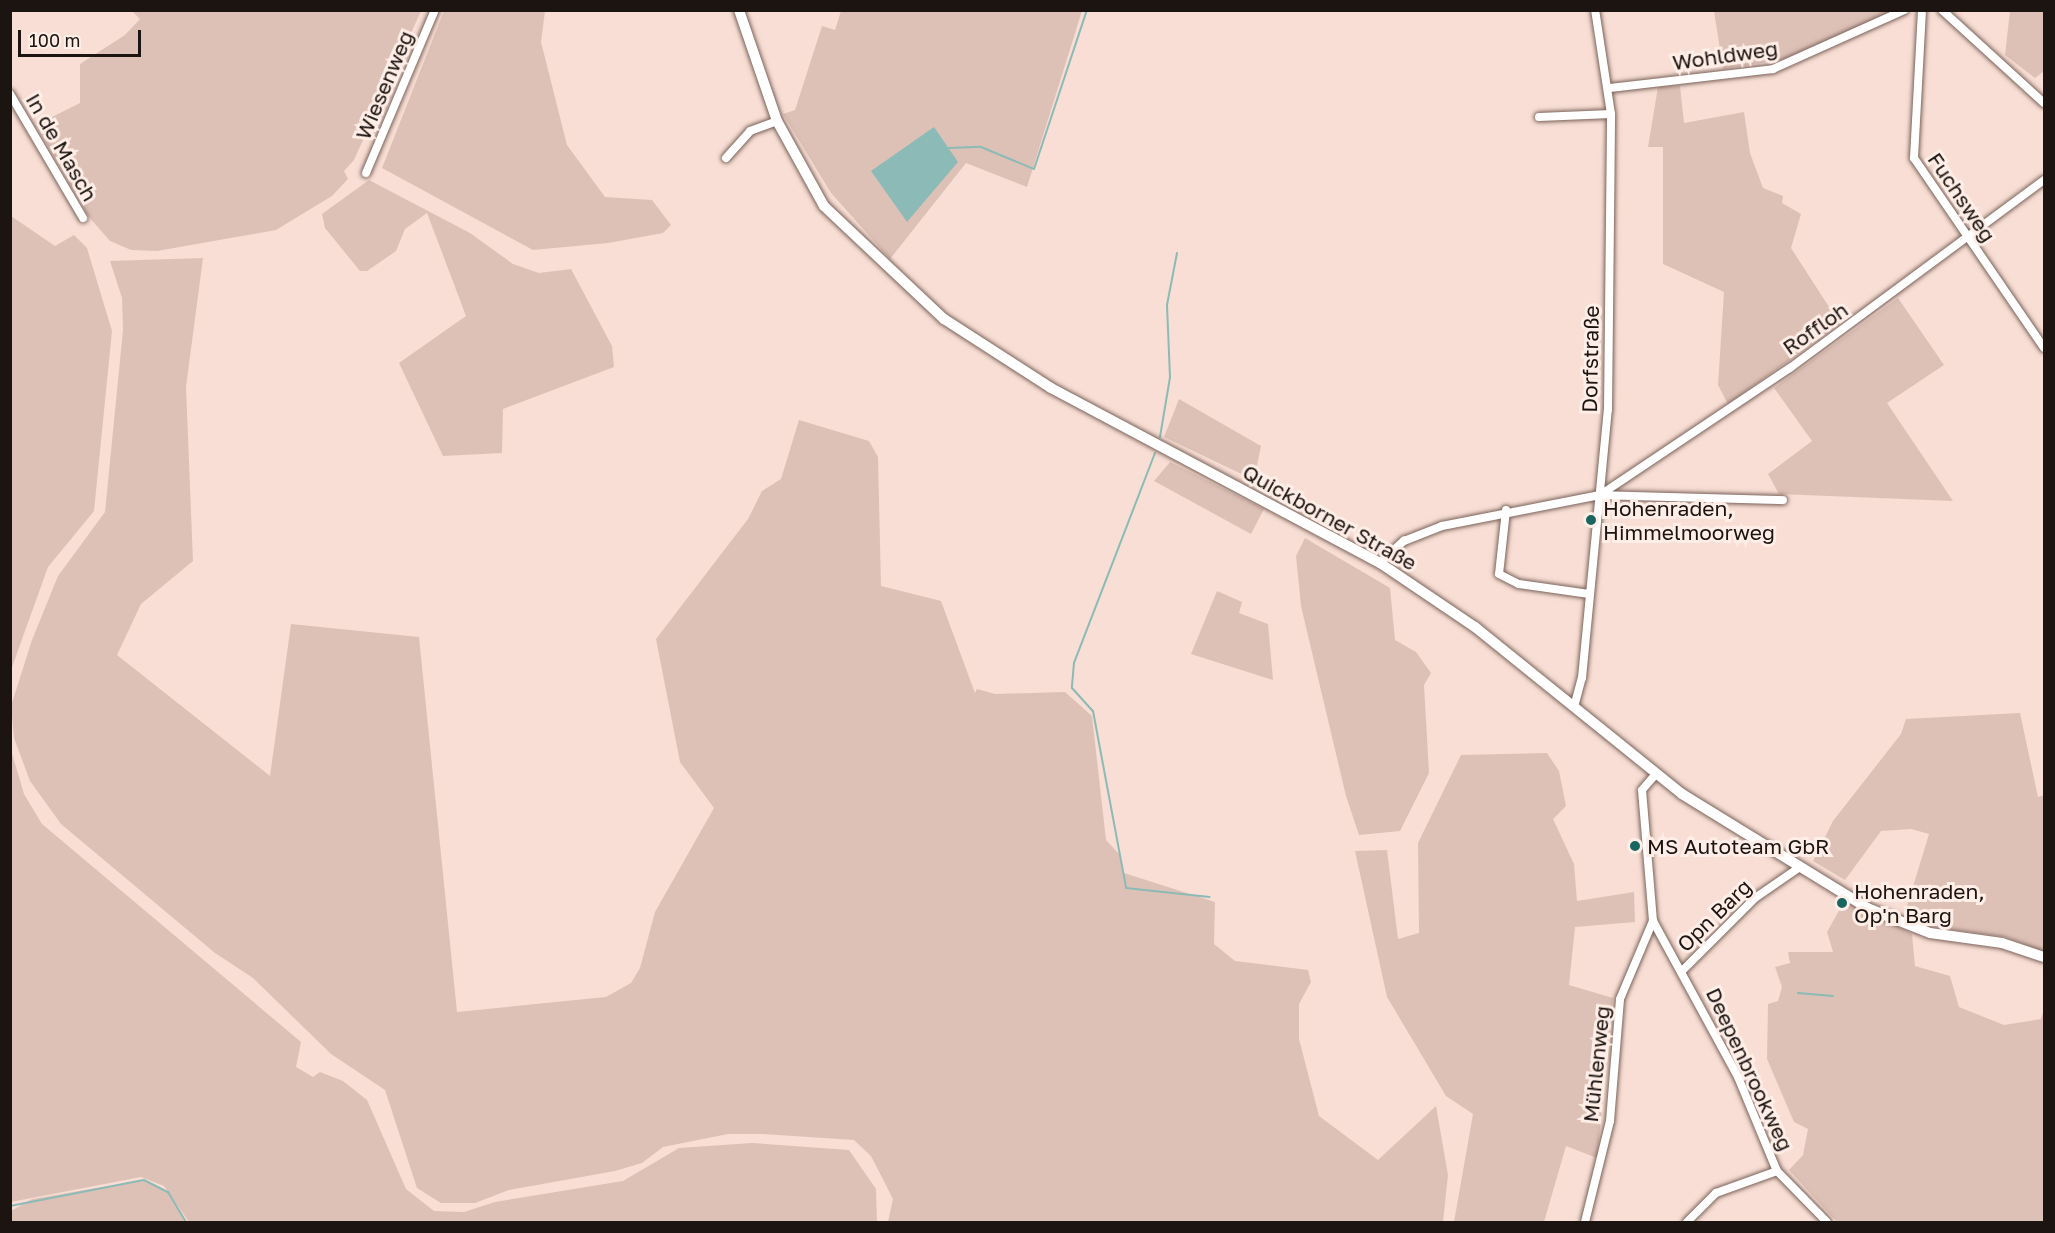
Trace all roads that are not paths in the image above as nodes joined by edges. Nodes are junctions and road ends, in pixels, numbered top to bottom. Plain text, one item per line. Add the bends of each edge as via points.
1 (435, 10) edge
2 (739, 10) edge
3 (1595, 10) edge
4 (1904, 10) edge
5 (1922, 10) edge
6 (1942, 10) edge
7 (1610, 88) junction
8 (10, 94) edge
9 (2044, 103) edge
10 (1611, 114) junction
11 (1539, 117) dead end
12 (777, 121) junction
13 (726, 158) dead end
14 (366, 173) dead end
15 (2044, 180) edge
16 (83, 218) dead end
17 (1969, 240) junction
18 (2044, 348) edge
19 (1600, 495) junction
20 (1783, 500) dead end
21 (1506, 510) junction
22 (1380, 563) junction
23 (1588, 594) junction
24 (1574, 707) junction
25 (1656, 774) junction
26 (1800, 867) junction
27 (1653, 921) junction
28 (2044, 957) edge
29 (1683, 970) junction
30 (1777, 1171) junction
31 (1585, 1222) edge
32 (1687, 1222) edge
33 (1827, 1222) edge

1 - 14 street, Wiesenweg
2 - 12 main road, Quickborner Straße
3 - 7 street, Dorfstraße
4 - 7 street, Wohldweg via 1773,69
5 - 17 street, Fuchsweg via 1914,158
6 - 9 street
7 - 10 street, Dorfstraße
8 - 16 street, In de Masch
10 - 11 street
10 - 19 street, Dorfstraße via 1608,410
12 - 13 street via 750,131
12 - 22 main road, Quickborner Straße via 824,206 944,319 1051,388
15 - 17 street, Roffloh
17 - 18 street, Fuchsweg
17 - 19 street, Roffloh
19 - 20 street
19 - 21 street
19 - 23 street, Dorfstraße
21 - 22 street via 1404,541
21 - 23 street via 1499,574 1519,584
22 - 24 main road, Quickborner Straße via 1475,627
23 - 24 street, Dorfstraße via 1582,678
24 - 25 main road, Quickborner Straße
25 - 26 main road, Quickborner Straße
25 - 27 street, Mühlenweg via 1642,790
26 - 28 main road, Quickborner Straße via 1893,921 1930,933 2002,943
26 - 29 street, Opn Barg via 1755,898
27 - 29 street, Deepenbrookweg
27 - 31 street, Mühlenweg via 1620,999 1610,1120
29 - 30 street, Deepenbrookweg via 1738,1077
30 - 32 street via 1716,1193
30 - 33 street, Deepenbrookweg

